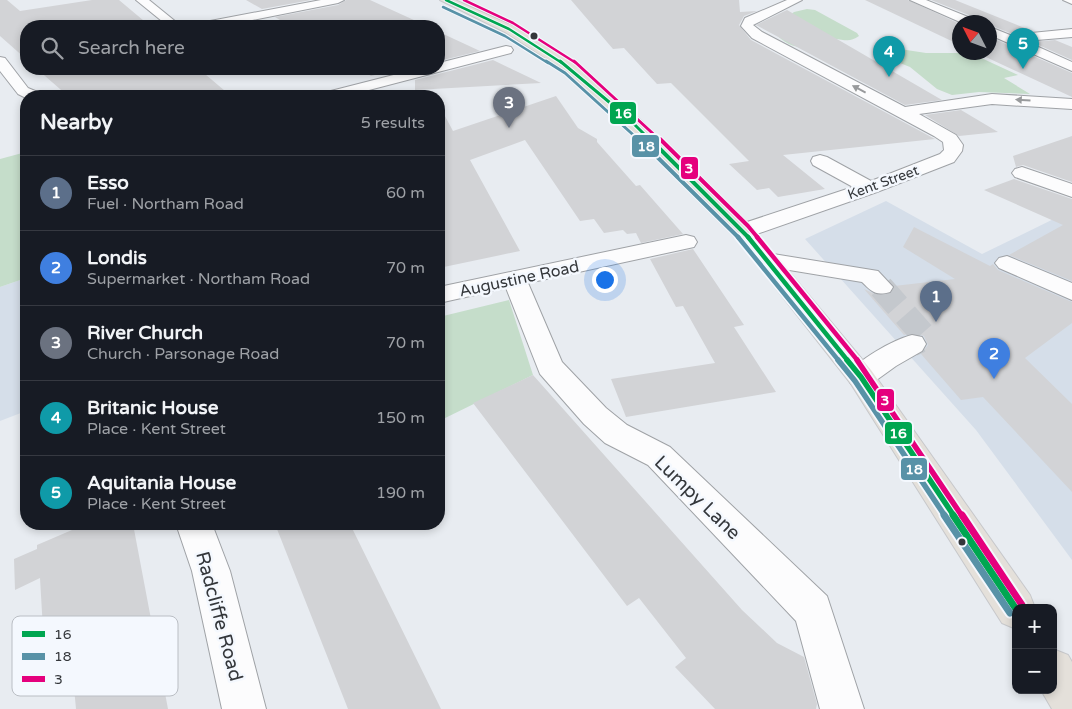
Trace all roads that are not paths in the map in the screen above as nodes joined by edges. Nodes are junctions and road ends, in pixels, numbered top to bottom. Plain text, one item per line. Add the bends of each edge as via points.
1 (142, 0) edge
2 (332, 0) edge
3 (446, 0) edge
4 (796, 0) edge
5 (916, 0) edge
6 (459, 3) edge
7 (952, 15) edge
8 (167, 20) edge
9 (234, 20) edge
10 (1072, 33) edge
11 (997, 34) edge
12 (1007, 39) junction
13 (506, 50) dead end
14 (8, 63) edge
15 (445, 65) edge
16 (1072, 67) edge
17 (410, 75) edge
18 (390, 80) junction
19 (22, 90) edge
20 (352, 90) edge
21 (402, 90) edge
22 (1072, 104) edge
23 (902, 112) junction
24 (820, 161) dead end
25 (1022, 173) dead end
26 (870, 188) junction
27 (1072, 191) edge
28 (743, 231) junction
29 (686, 242) dead end
30 (767, 260) junction
31 (1007, 263) dead end
32 (514, 279) junction
33 (881, 287) tunnel mouth
34 (1072, 292) edge
35 (445, 295) edge
36 (912, 344) tunnel mouth
37 (861, 376) junction
38 (196, 530) edge
39 (1013, 604) edge
40 (1057, 677) edge
41 (1072, 701) edge
42 (244, 709) edge
43 (842, 709) edge

1 - 8 street
2 - 9 street
3 - 6 main road
23 -> 4 street, Kent Street via 757,35 747,26 749,20
5 - 7 street
6 - 28 main road via 543,49 588,82
10 - 12 street
11 - 12 street
12 - 16 street
13 - 15 street
14 - 19 street via 7,72
17 - 18 street
18 - 20 street
18 - 21 street
22 -> 23 street via 992,100
23 - 26 street, Kent Street via 950,138 953,150 948,158
24 - 26 street
25 - 27 street
26 - 28 street, Kent Street
28 - 30 main road
29 - 32 street, Augustine Road
30 - 33 street via 870,276
30 - 37 main road
31 - 34 street
32 - 35 street, Augustine Road
32 - 43 street, Lumpy Lane via 550,367 588,409 616,434 659,456 814,610
36 - 37 street
37 - 39 main road
38 - 42 street, Radcliffe Road via 211,571
40 - 41 main road

